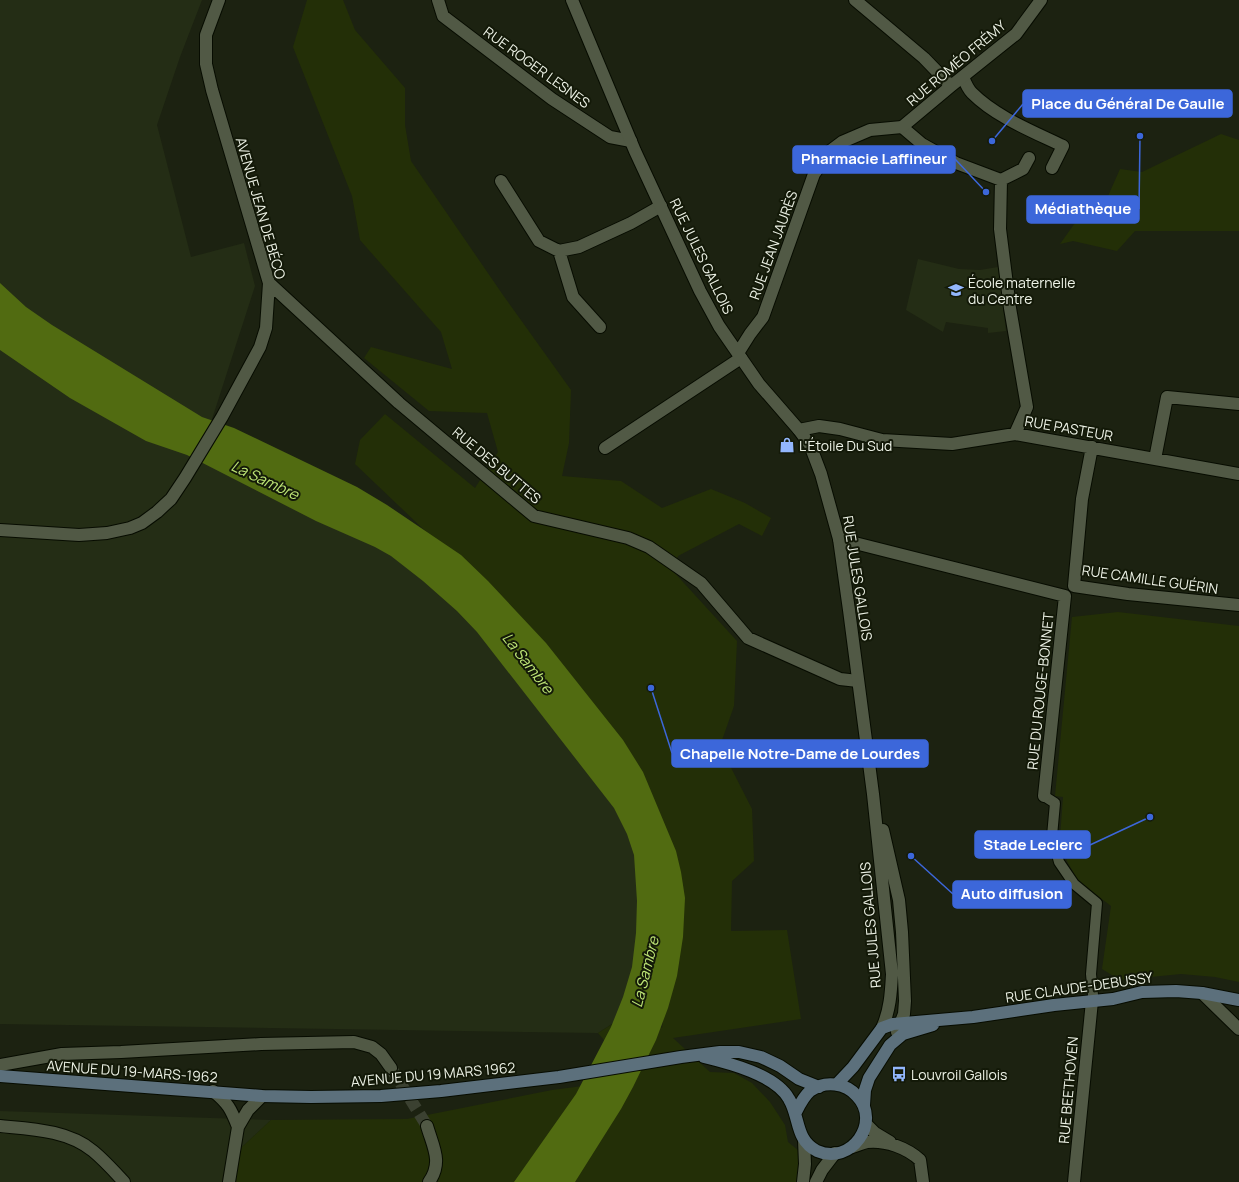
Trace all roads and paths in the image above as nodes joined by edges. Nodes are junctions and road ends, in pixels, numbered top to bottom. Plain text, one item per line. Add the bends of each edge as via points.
1 (218, 0) edge
2 (438, 0) edge
3 (572, 0) edge
4 (855, 0) edge
5 (1041, 0) edge
6 (963, 77) junction
7 (951, 86) junction
8 (902, 127) junction
9 (631, 141) junction
10 (1029, 158) dead end
11 (1052, 168) dead end
12 (1001, 180) junction
13 (501, 181) dead end
14 (661, 206) junction
15 (559, 251) junction
16 (269, 283) junction
17 (600, 327) dead end
18 (740, 356) junction
19 (1239, 404) edge
20 (799, 430) junction
21 (1015, 434) junction
22 (605, 448) dead end
23 (1092, 448) junction
24 (1155, 459) junction
25 (1239, 474) edge
26 (0, 530) edge
27 (839, 538) junction
28 (1074, 586) junction
29 (1066, 596) junction
30 (1239, 606) edge
31 (858, 681) junction
32 (873, 794) junction
33 (1044, 796) joint
34 (879, 851) junction
35 (902, 932) junction
36 (1202, 993) junction
37 (1239, 1000) edge
38 (1092, 1001) junction
39 (961, 1018) junction
40 (901, 1022) junction
41 (882, 1028) junction
42 (1239, 1029) edge
43 (890, 1045) junction
44 (699, 1055) junction
45 (0, 1065) edge
46 (391, 1068) tunnel mouth
47 (0, 1076) edge
48 (836, 1084) junction
49 (818, 1087) junction
50 (213, 1091) junction
51 (262, 1096) junction
52 (864, 1105) junction
53 (795, 1114) junction
54 (866, 1124) junction
55 (0, 1126) edge
56 (427, 1126) tunnel mouth
57 (238, 1127) junction
58 (804, 1140) junction
59 (895, 1146) junction
60 (852, 1147) junction
61 (835, 1153) junction
62 (124, 1182) edge
63 (229, 1182) edge
64 (429, 1182) edge
65 (802, 1182) edge
66 (816, 1182) edge
67 (923, 1182) edge
68 (1074, 1182) edge

1 - 16 street, AVENUE JEAN DE BÉCO via 206,35 206,64
2 - 9 street, RUE ROGER LESNES via 443,16 552,100 610,137
3 - 9 street, RUE JULES GALLOIS
4 - 7 street via 924,58
5 - 6 street, RUE ROMÉO FRÉMY via 1016,34
6 - 7 street, RUE ROMÉO FRÉMY
6 - 11 street via 970,92 992,109 1063,146
7 - 8 street, RUE ROMÉO FRÉMY
8 - 12 street via 922,144 956,163
8 - 18 street, RUE JEAN JAURÈS via 870,130 842,142 830,151 814,174 763,316 750,334
9 - 14 street, RUE JULES GALLOIS
10 - 12 street via 1023,169
12 - 21 street via 1000,229 1027,407
13 - 15 street via 539,241
14 - 15 street via 579,247
14 - 18 street, RUE JULES GALLOIS via 700,291 719,326
15 - 17 street via 573,297
16 - 26 street, AVENUE JEAN DE BÉCO via 266,328 260,347 185,478 171,499 157,512 142,523 107,533 79,535
16 - 31 street, RUE DES BUTTES via 399,403 534,516 628,538 649,547 702,583 748,638 840,679
18 - 20 street, RUE JULES GALLOIS via 759,384
18 - 22 street, RUE JEAN JAURÈS
19 - 24 street via 1167,396
20 - 21 street, RUE PASTEUR via 819,426 882,440 952,444
20 - 27 street, RUE JULES GALLOIS via 810,445 821,474
21 - 23 street, RUE PASTEUR
23 - 24 street, RUE PASTEUR
23 - 28 street, RUE CAMILLE GUÉRIN via 1082,499
24 - 25 street, RUE PASTEUR
27 - 29 street, RUE DU ROUGE-BONNET
27 - 31 street, RUE JULES GALLOIS
28 - 29 street
28 - 30 street, RUE CAMILLE GUÉRIN
29 - 33 street, RUE DU ROUGE-BONNET
31 - 32 street, RUE JULES GALLOIS
32 - 34 street, RUE JULES GALLOIS
32 - 35 street, RUE JULES GALLOIS via 899,900
33 - 38 street, RUE DU ROUGE-BONNET via 1055,803 1052,836 1059,862 1074,884 1098,904 1091,974
34 - 35 street via 885,872 893,928 896,932
34 - 41 street, RUE JULES GALLOIS via 892,974 889,1009
35 - 40 street, RUE JULES GALLOIS via 905,1001
36 - 37 main road, RUE CLAUDE-DEBUSSY
36 - 38 main road, RUE CLAUDE-DEBUSSY via 1142,992
36 - 42 street
38 - 39 main road, RUE CLAUDE-DEBUSSY
38 - 68 street, RUE BEETHOVEN
39 - 40 main road
39 - 43 main road via 903,1034
40 - 41 main road
40 - 43 street, RUE JULES GALLOIS
41 - 48 main road, RUE JULES GALLOIS via 853,1068
43 - 52 main road, RUE JULES GALLOIS via 870,1078 865,1090
44 - 49 main road via 739,1052 761,1057
44 - 51 main road, AVENUE DU 19 MARS 1962 via 559,1077 441,1091 381,1096
44 - 53 main road via 728,1062 770,1081 785,1092
45 - 46 street via 62,1054 354,1042 372,1047
47 - 50 main road, AVENUE DU 19-MARS-1962
48 - 49 main road
48 - 52 main road via 852,1091
49 - 53 main road via 804,1098
50 - 51 main road, AVENUE DU 19-MARS-1962
50 - 57 street via 225,1100
51 - 57 street via 248,1110
52 - 54 main road
53 - 58 main road
54 - 59 street via 875,1134
54 - 60 main road via 861,1137
55 - 62 street via 38,1129 74,1139 93,1151
56 - 64 street via 437,1159 434,1174
57 - 63 street
58 - 61 main road via 818,1151
58 - 65 street via 805,1164
59 - 60 street via 867,1142
59 - 67 street via 910,1152 920,1160
60 - 61 main road
61 - 66 street

